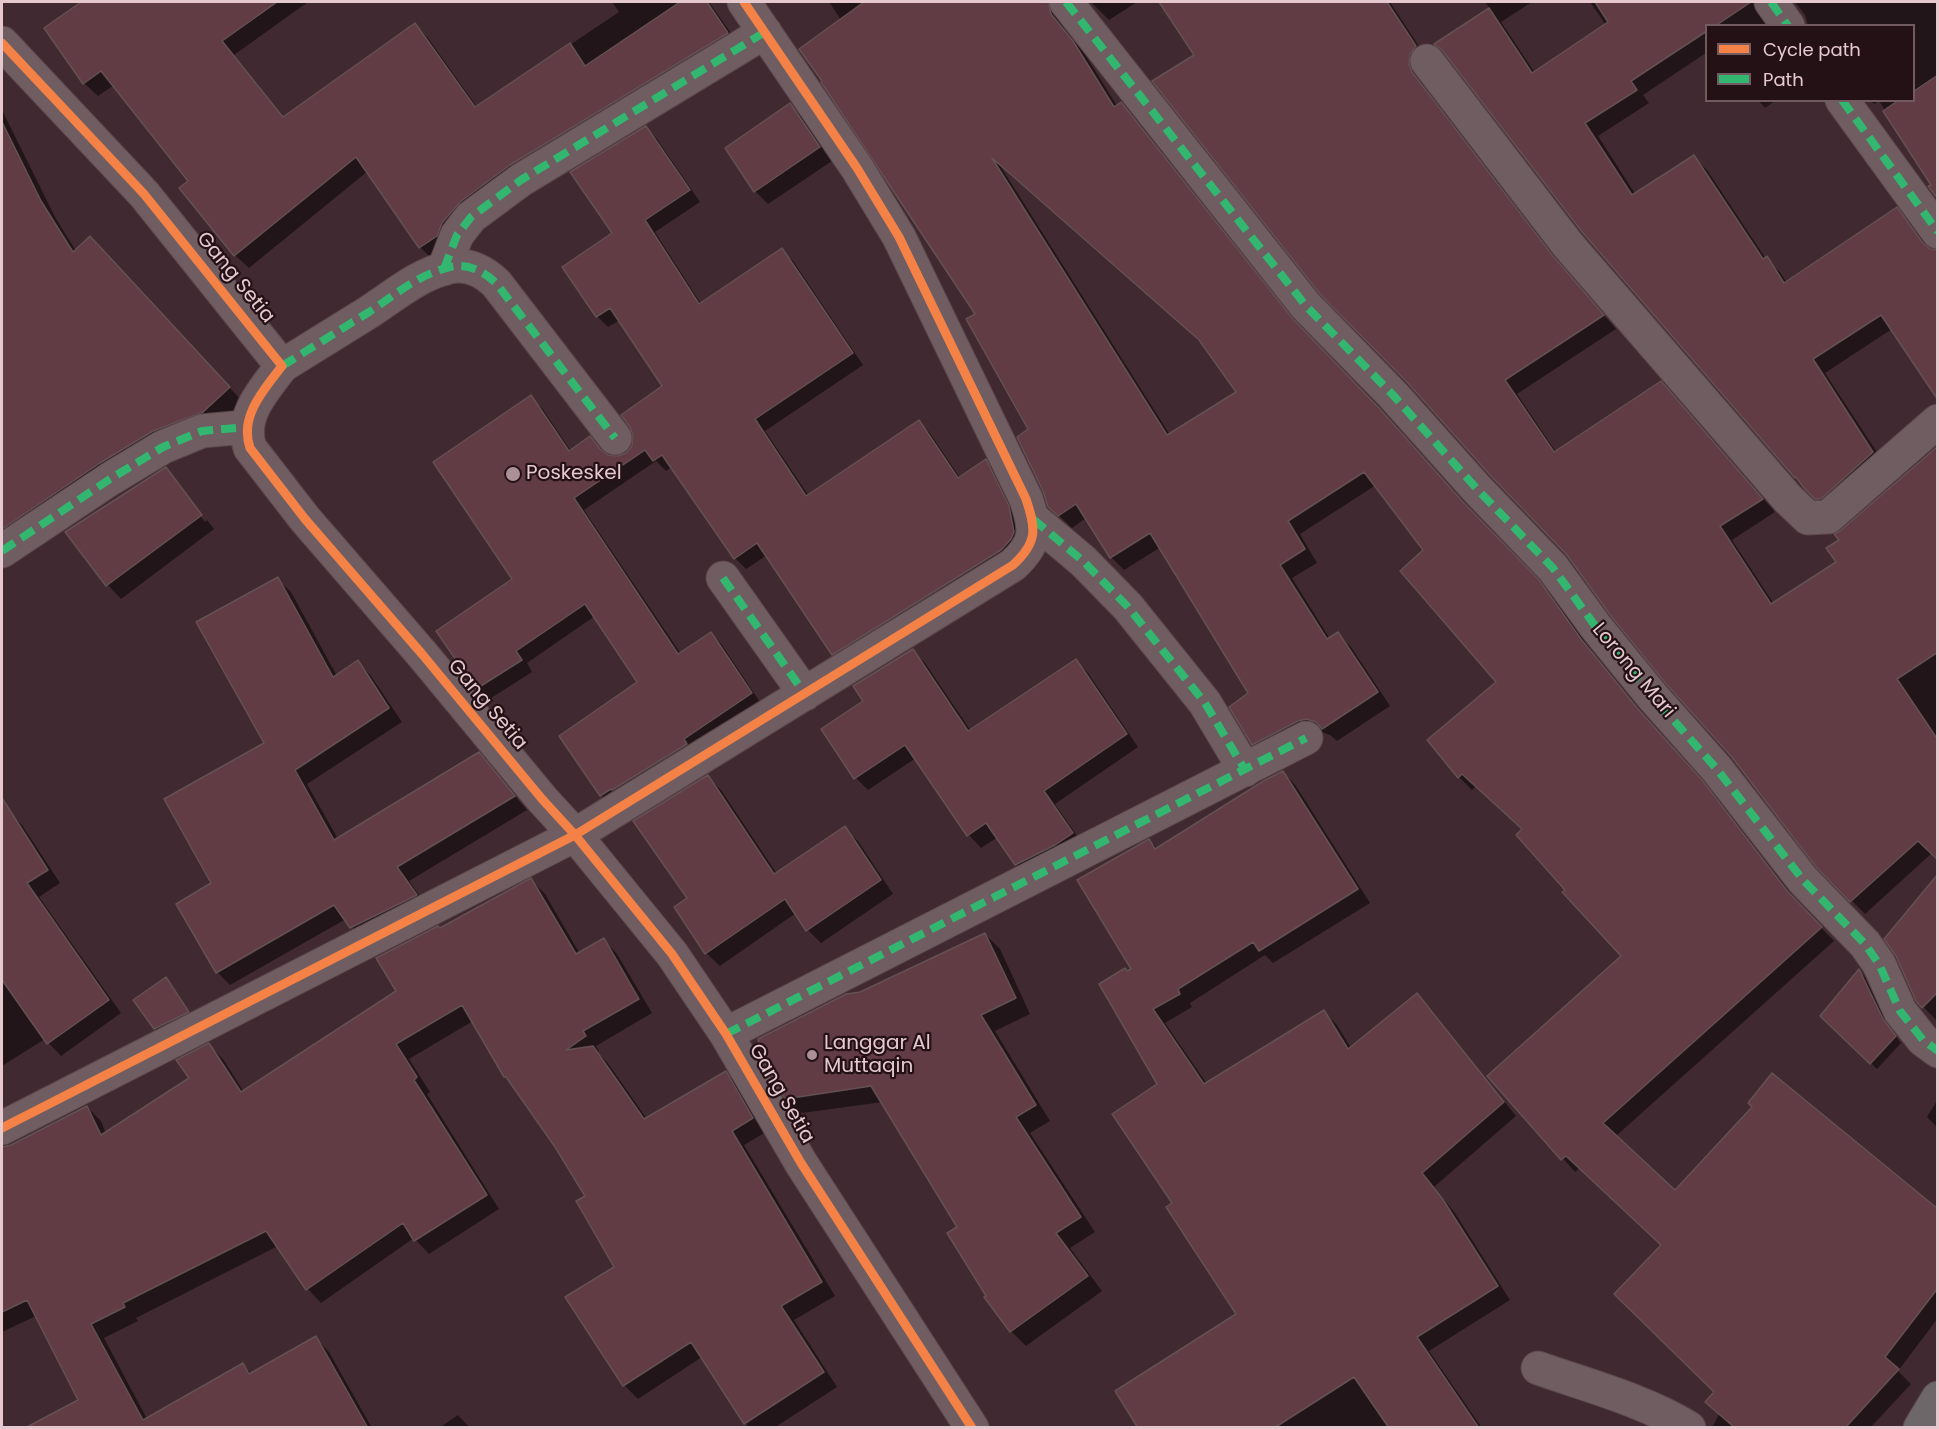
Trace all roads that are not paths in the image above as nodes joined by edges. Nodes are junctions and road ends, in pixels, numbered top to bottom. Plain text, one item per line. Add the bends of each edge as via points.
1 (744, 2) edge
2 (1065, 2) edge
3 (1770, 2) edge
4 (1786, 24) edge
5 (765, 32) junction
6 (2, 43) edge
7 (1427, 61) dead end
8 (1843, 102) edge
9 (1938, 232) edge
10 (444, 269) junction
11 (282, 366) junction
12 (1938, 421) edge
13 (246, 427) junction
14 (615, 438) dead end
15 (1033, 519) junction
16 (2, 551) edge
17 (723, 578) dead end
18 (805, 694) junction
19 (1306, 738) dead end
20 (1245, 770) junction
21 (575, 835) junction
22 (726, 1034) junction
23 (1938, 1051) edge
24 (2, 1128) edge
25 (1538, 1368) dead end
26 (1938, 1398) edge
27 (972, 1428) edge
28 (1689, 1428) edge
29 (1920, 1428) edge

1 - 5 street
2 - 23 street, Lorong Mari via 1306,306 1393,394 1552,568 1803,880 1865,944 1879,964 1900,1011 1923,1040
3 - 4 street
5 - 10 street via 521,180 471,217 457,235
5 - 15 street via 899,237
6 - 11 street, Gang Setia via 144,194
7 - 12 street via 1568,245 1808,518 1828,517
8 - 9 street
10 - 11 street via 407,285
10 - 14 street via 475,268 496,283
11 - 13 street via 251,411
13 - 16 street via 202,432 163,447
13 - 21 street, Gang Setia via 250,448 299,511
15 - 18 street via 1032,540 1013,565
15 - 20 street via 1083,561 1128,607 1205,703
17 - 18 street
18 - 21 street
19 - 20 street
20 - 22 street
21 - 22 street, Gang Setia via 672,954
21 - 24 street
22 - 27 street, Gang Setia via 801,1163
25 - 28 street via 1623,1397
26 - 29 main road

